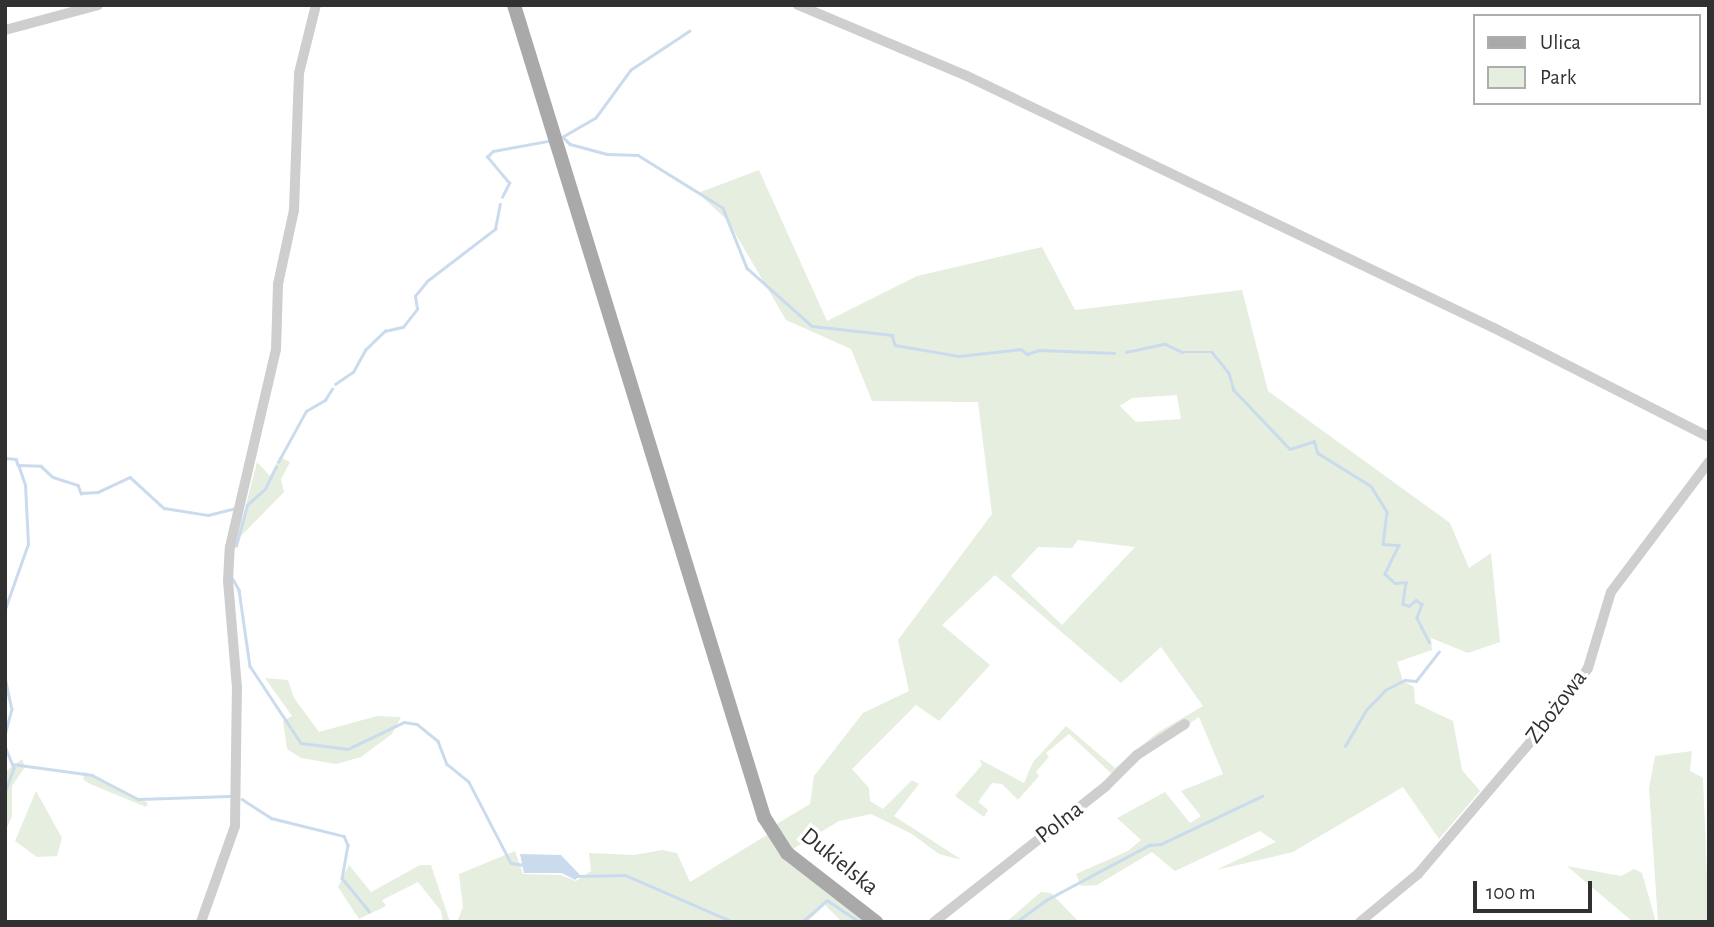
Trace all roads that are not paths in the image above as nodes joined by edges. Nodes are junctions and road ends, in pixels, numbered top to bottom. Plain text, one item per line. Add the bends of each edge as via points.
1 (98, 5) edge
2 (316, 5) edge
3 (514, 5) edge
4 (798, 5) edge
5 (5, 30) edge
6 (1709, 437) edge
7 (1709, 462) edge
8 (1185, 724) dead end
9 (201, 922) edge
10 (876, 922) edge
11 (934, 922) edge
12 (1360, 922) edge

1 - 5 street
2 - 9 street via 299,73 294,210 278,284 276,349 230,547 228,581 237,688 235,826
3 - 10 main road, Dukielska via 757,794 774,837
4 - 6 street via 967,76 1494,328
7 - 12 street, Zbożowa via 1611,592 1588,668 1574,691 1418,874
8 - 11 street, Polna via 1137,755 1106,786

